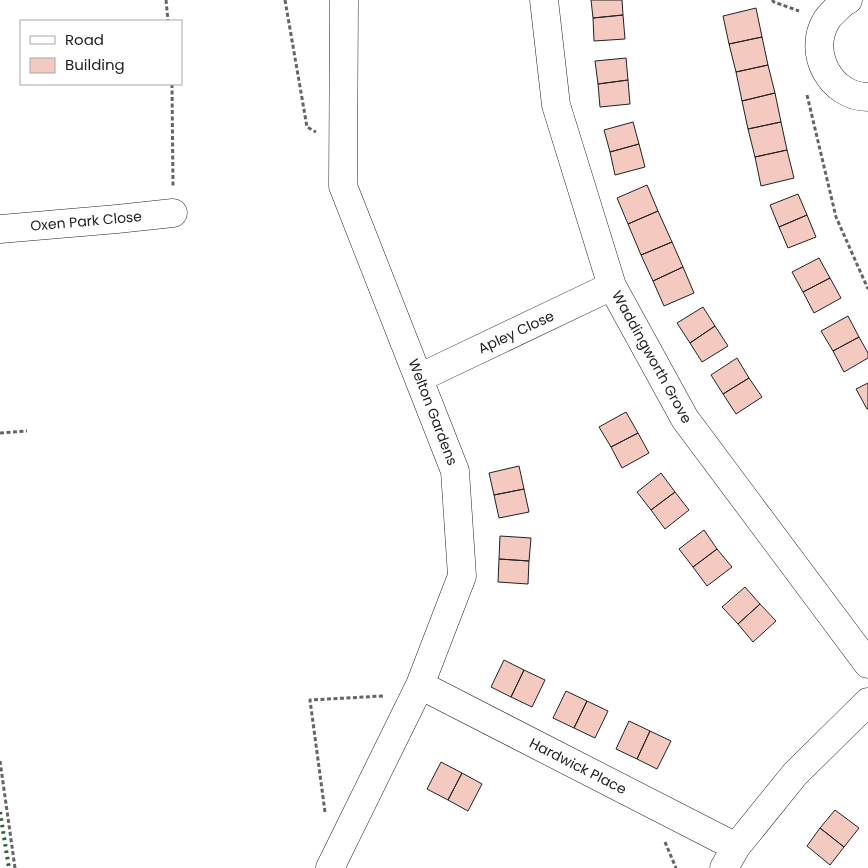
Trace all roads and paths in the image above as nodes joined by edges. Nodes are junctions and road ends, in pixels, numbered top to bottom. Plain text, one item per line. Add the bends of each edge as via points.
1 (166, 0) edge
2 (285, 0) edge
3 (344, 0) edge
4 (544, 0) edge
5 (848, 0) edge
6 (168, 20) edge
7 (834, 83) junction
8 (172, 85) edge
9 (868, 98) edge
10 (344, 144) junction
11 (173, 212) joint
12 (0, 229) edge
13 (612, 286) junction
14 (868, 289) edge
15 (420, 378) junction
16 (27, 430) dead end
17 (0, 433) edge
18 (868, 664) edge
19 (418, 689) junction
20 (868, 702) edge
21 (0, 761) edge
22 (325, 814) dead end
23 (730, 858) edge
24 (15, 868) edge
25 (330, 868) edge

1 - 6 path
2 - 10 path via 307,127
3 - 10 street, Welton Gardens
4 - 13 street, Waddingworth Grove via 556,105
5 - 7 street via 826,20 820,37 819,50 824,68
7 - 9 street via 844,91
7 - 14 path via 807,94 836,217
8 - 11 path
10 - 15 street, Welton Gardens via 343,186
11 - 12 street, Oxen Park Close
13 - 15 street, Apley Close
13 - 18 street, Waddingworth Grove via 685,419
15 - 19 street, Welton Gardens via 455,471 462,576
16 - 17 path
19 - 22 path via 310,700
19 - 23 street, Hardwick Place
19 - 25 street, Welton Gardens
20 - 23 street via 795,774
21 - 24 path

